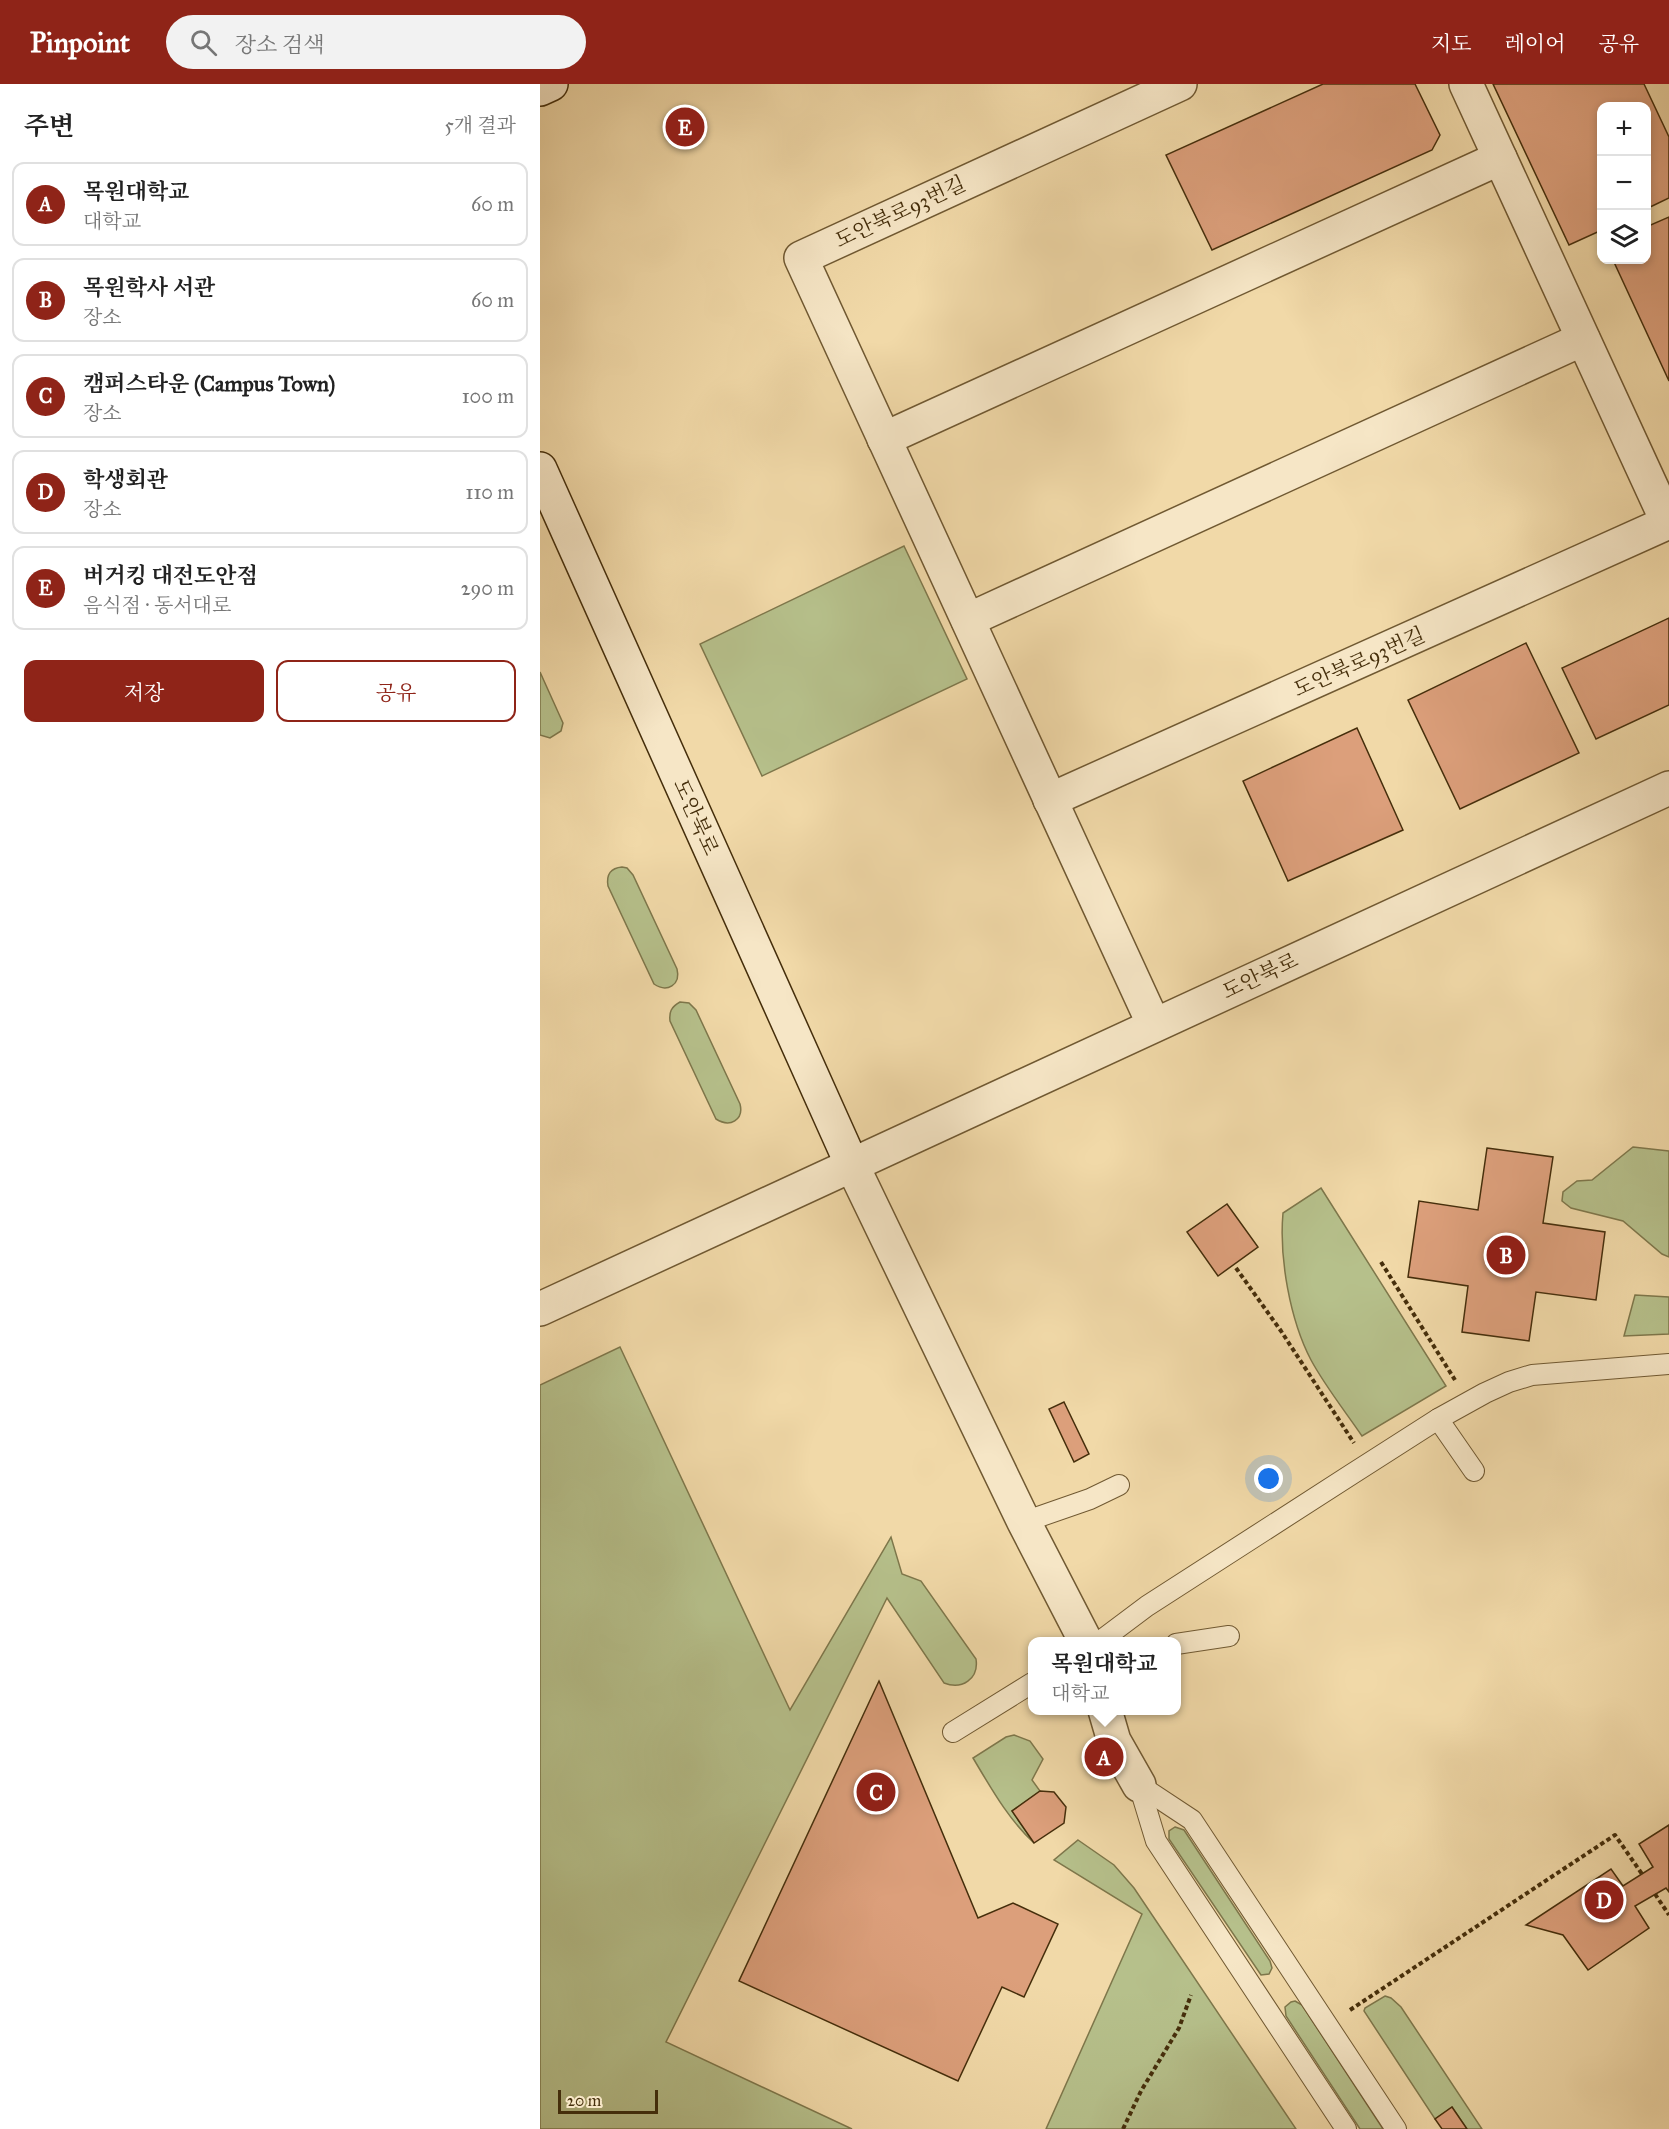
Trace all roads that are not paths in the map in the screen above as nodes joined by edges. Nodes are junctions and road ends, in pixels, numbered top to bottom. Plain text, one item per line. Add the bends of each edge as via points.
1 (551, 84) edge
2 (1180, 84) edge
3 (1466, 84) edge
4 (540, 89) edge
5 (1500, 158) junction
6 (1583, 339) junction
7 (884, 439) junction
8 (540, 469) edge
9 (1669, 523) edge
10 (968, 620) junction
11 (1669, 788) edge
12 (1050, 800) junction
13 (1154, 1025) junction
14 (852, 1165) junction
15 (540, 1309) edge
16 (1669, 1364) edge
17 (1438, 1419) junction
18 (1474, 1471) dead end
19 (1119, 1485) dead end
20 (1024, 1522) junction
21 (1229, 1636) dead end
22 (1084, 1637) edge
23 (1104, 1637) edge
24 (1181, 1643) edge
25 (1028, 1685) edge
26 (1107, 1715) edge
27 (953, 1732) dead end
28 (1139, 1785) junction
29 (1346, 2129) edge
30 (1396, 2129) edge

1 - 4 street
2 - 7 street, 도안북로93번길 via 801,258
3 - 5 street, 도안북로93번길
5 - 6 street, 도안북로93번길
5 - 7 street
6 - 9 street, 도안북로93번길
6 - 10 street
7 - 10 street, 도안북로93번길
8 - 14 street, 도안북로
9 - 12 street, 도안북로93번길
10 - 12 street, 도안북로93번길
11 - 13 street, 도안북로
12 - 13 street, 도안북로93번길
13 - 14 street, 도안북로
14 - 15 street, 도안북로
14 - 20 street
16 - 17 lane via 1532,1375
17 - 18 lane
17 - 23 lane
19 - 20 lane
20 - 22 street
21 - 24 lane
25 - 27 lane
26 - 28 street via 1114,1741
28 - 29 lane via 1156,1841
28 - 30 lane via 1192,1820

